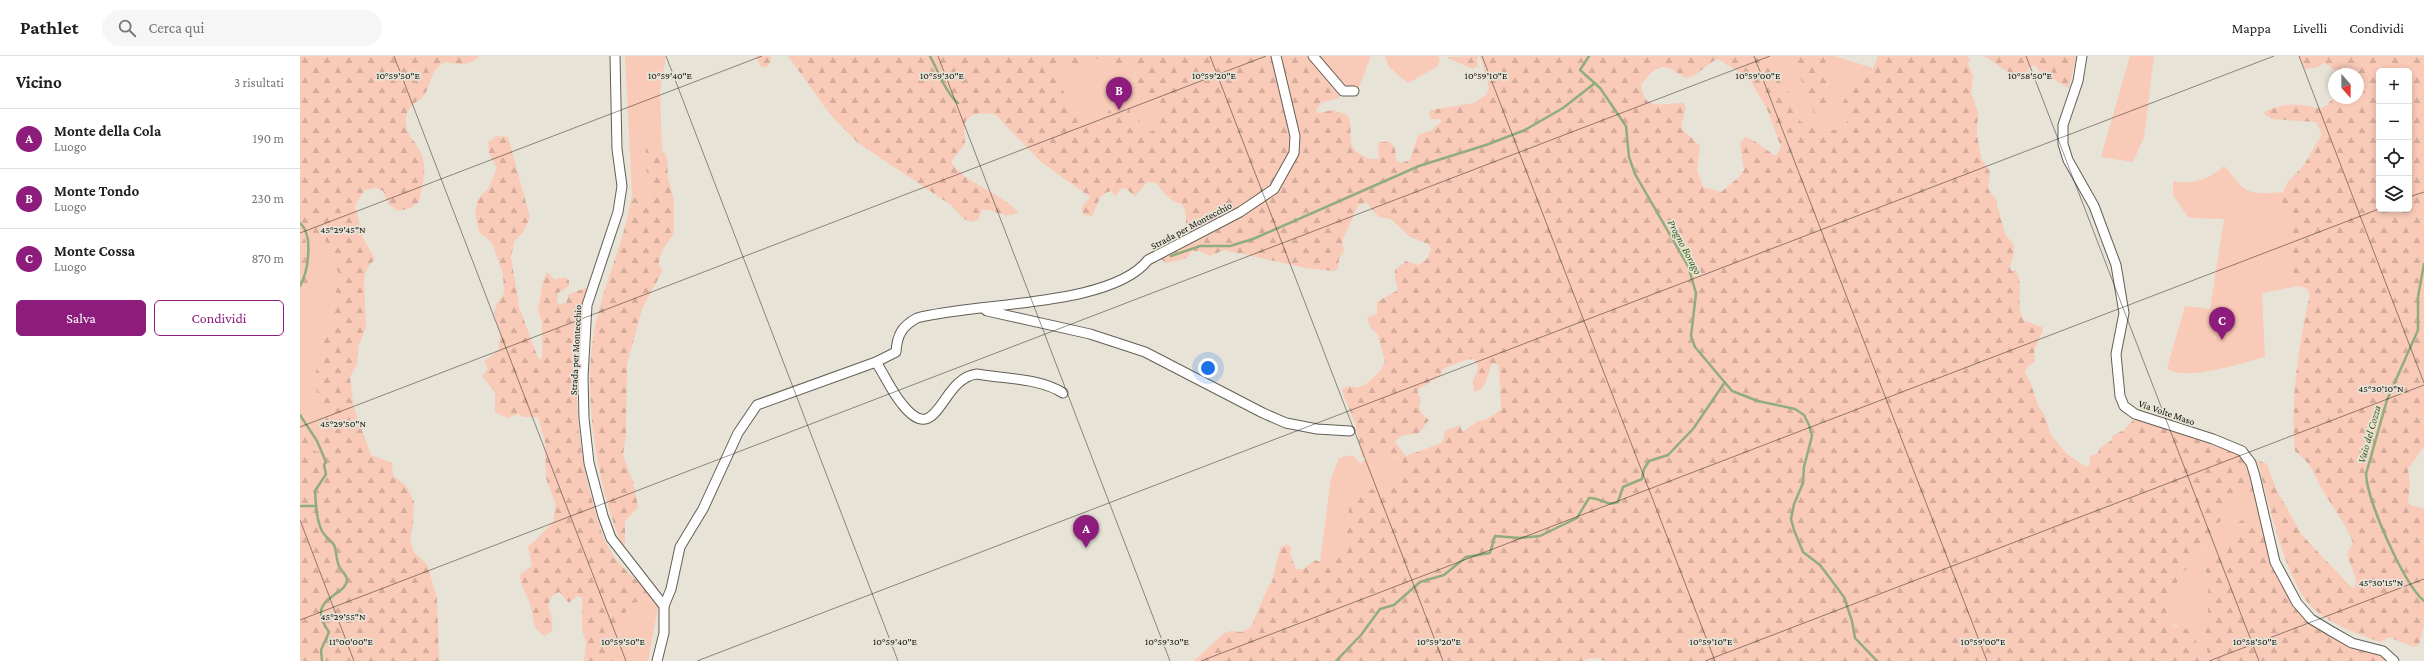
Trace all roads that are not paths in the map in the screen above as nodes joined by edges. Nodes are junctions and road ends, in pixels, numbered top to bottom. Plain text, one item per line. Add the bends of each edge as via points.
1 (615, 56) edge
2 (1276, 56) edge
3 (1313, 56) edge
4 (2082, 56) edge
5 (1354, 91) dead end
6 (982, 307) junction
7 (876, 362) junction
8 (1064, 393) dead end
9 (1350, 431) dead end
10 (664, 606) junction
11 (657, 661) edge
12 (2394, 661) edge

1 - 10 street, Strada per Montecchio via 617,149 622,186 618,212 587,304 583,377 584,418 589,463 602,516 611,538
2 - 6 street, Strada per Montecchio via 1295,136 1294,153 1274,189 1240,212 1148,260 1139,271 1122,282 1031,303
3 - 5 street via 1343,91
4 - 12 street, Via Volte Maso via 2078,81 2063,125 2063,144 2068,160 2094,206 2116,265 2124,313 2116,354 2120,396 2124,406 2135,414 2242,451 2251,463 2255,476 2275,562 2297,603 2311,619 2331,631 2352,643 2383,651
6 - 7 street, Strada per Montecchio via 917,318 899,333 896,352
6 - 9 street via 987,311 1090,334 1145,352 1286,423
7 - 8 street via 901,404 913,416 923,420 930,418 956,384 968,375 1031,382 1052,386
7 - 10 street, Strada per Montecchio via 757,405 738,433 703,509 680,547 671,589
10 - 11 street, Strada per Montecchio via 664,633

